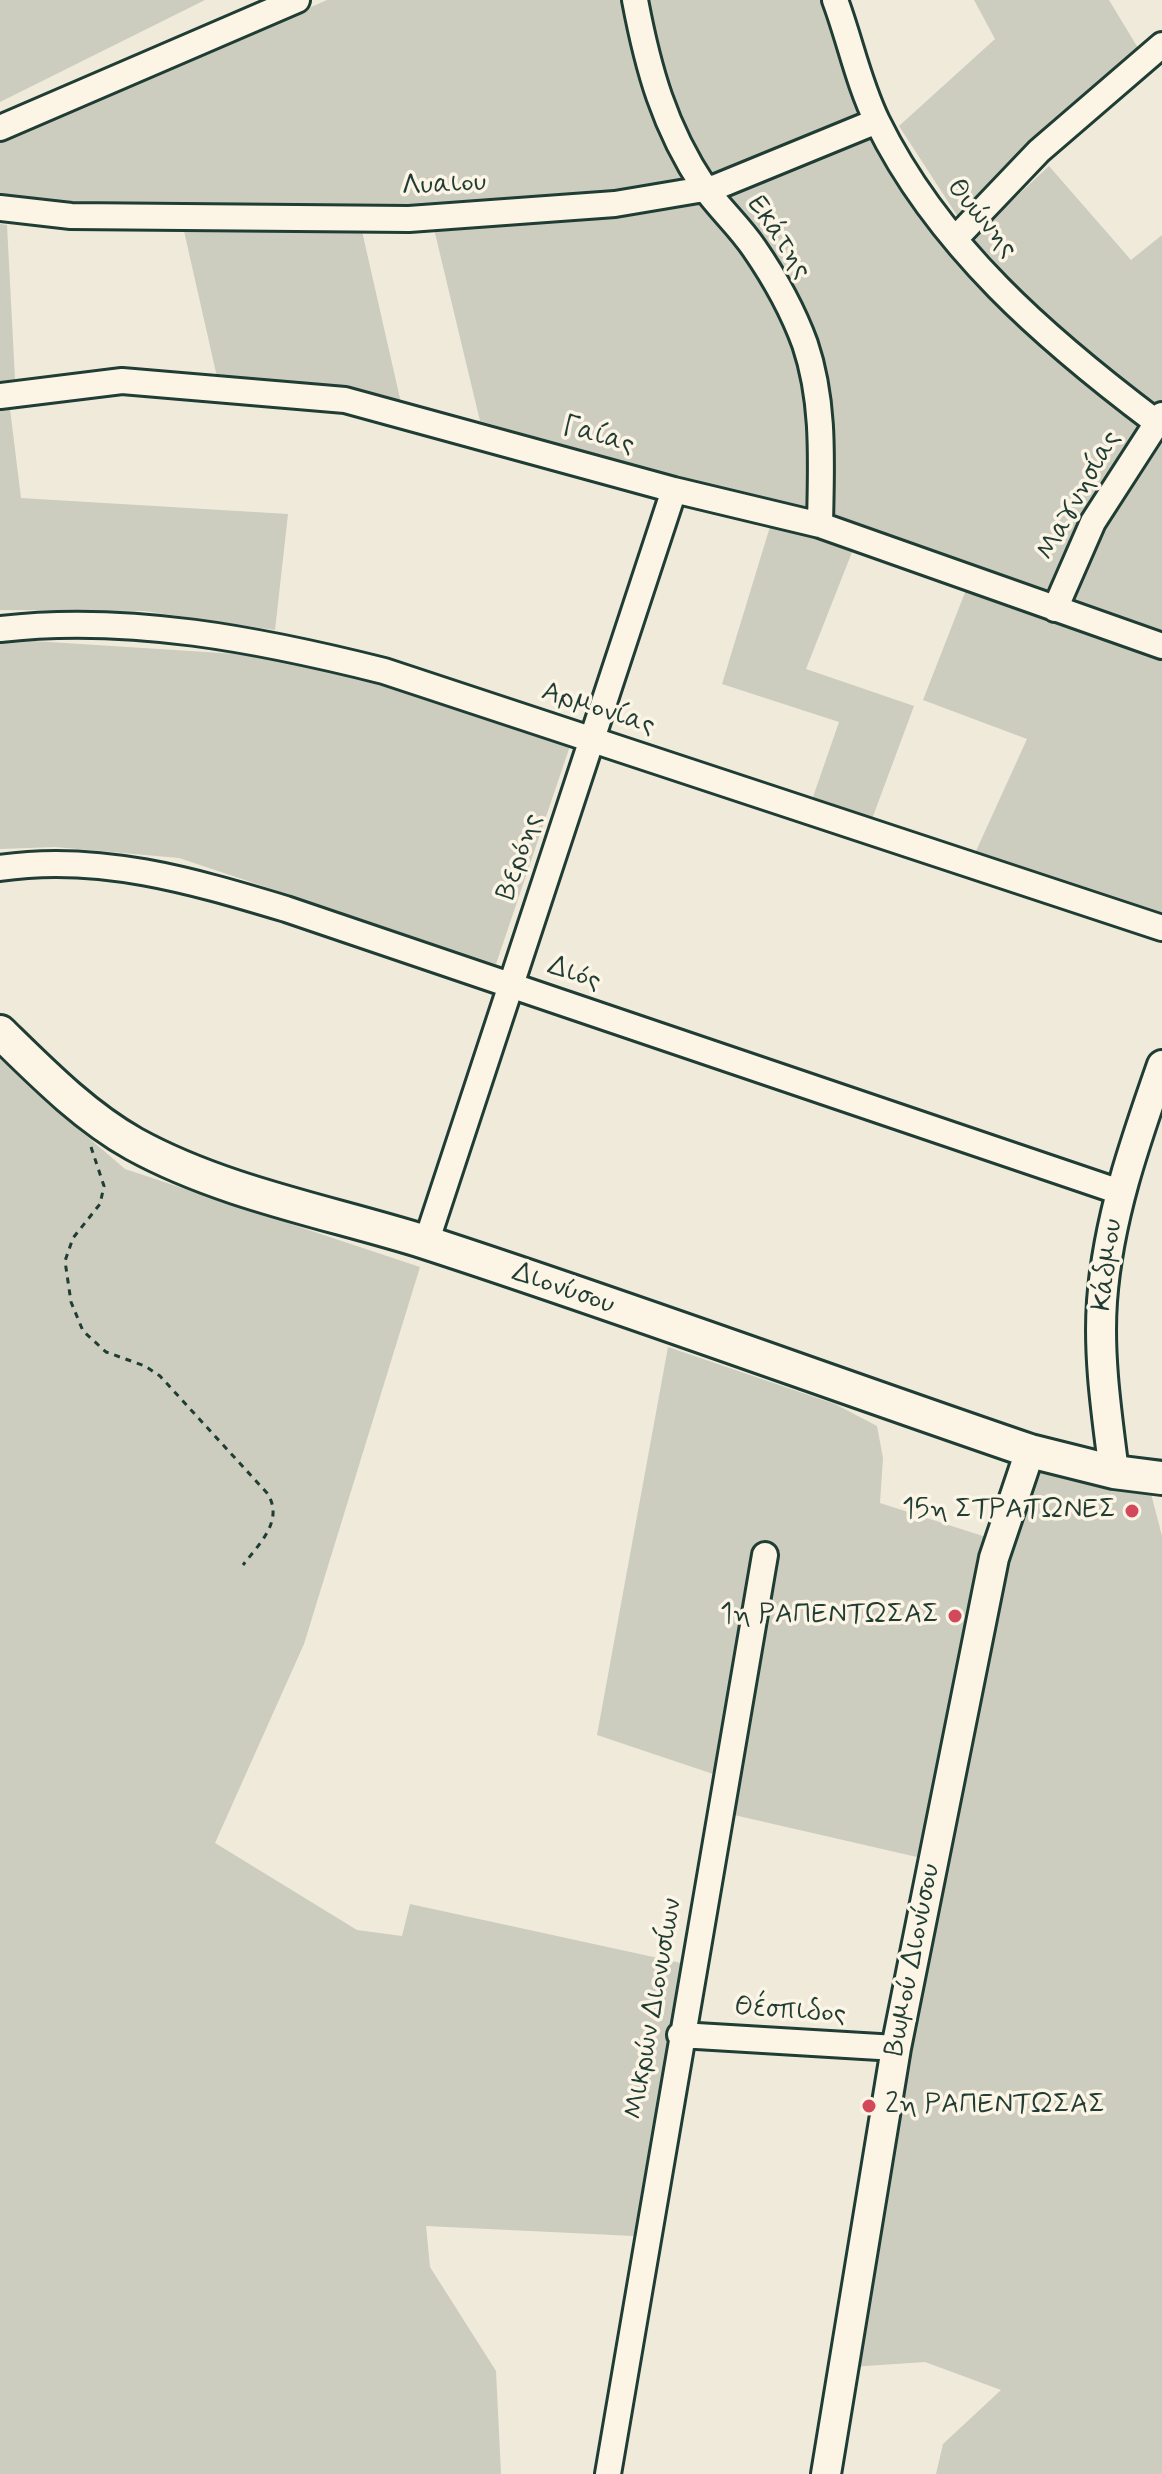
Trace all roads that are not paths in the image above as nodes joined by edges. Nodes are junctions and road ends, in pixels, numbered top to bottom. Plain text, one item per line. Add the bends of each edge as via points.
1 (297, 0) edge
2 (635, 0) edge
3 (843, 4) edge
4 (1162, 45) edge
5 (877, 121) junction
6 (0, 128) edge
7 (706, 189) junction
8 (0, 208) edge
9 (955, 239) junction
10 (0, 396) edge
11 (1159, 419) edge
12 (674, 490) junction
13 (820, 525) junction
14 (1055, 609) junction
15 (0, 629) edge
16 (1162, 646) edge
17 (593, 739) junction
18 (0, 868) edge
19 (1162, 928) edge
20 (509, 985) junction
21 (0, 1032) edge
22 (1162, 1065) edge
23 (1120, 1192) junction
24 (426, 1243) junction
25 (1030, 1451) junction
26 (1114, 1472) junction
27 (1162, 1478) edge
28 (765, 1555) dead end
29 (680, 2035) junction
30 (896, 2048) junction
31 (608, 2474) edge
32 (826, 2474) edge

1 - 6 street
2 - 7 street, Εκάτης via 658,101
3 - 5 street, Θυώνης via 856,70
4 - 9 street via 1031,159
5 - 7 street, Λυαιου
5 - 9 street, Θυώνης via 917,190
7 - 8 street, Λυαιου via 615,204 409,219 71,216
7 - 13 street, Εκάτης via 754,247 805,345 819,405
9 - 11 street, Θυώνης via 1058,344
10 - 12 street, Γαίας via 122,381 345,400
11 - 14 street, Μαγνησίας via 1093,522
12 - 13 street, Γαίας
12 - 17 street, Βερόης
13 - 14 street, Γαίας
14 - 16 street, Γαίας
15 - 17 street, Αρμονίας via 156,629 312,652
17 - 19 street, Αρμονίας
17 - 20 street, Βερόης
18 - 20 street, Διός via 45,861 182,878
20 - 23 street, Διός
20 - 24 street, Βερόης
21 - 24 main road, Διονύσου via 108,1127 161,1157
22 - 23 street, Κάδμου
23 - 26 street, Κάδμου via 1102,1303
24 - 25 main road, Διονύσου
25 - 26 main road, Διονύσου
25 - 30 street, Βωμού Διονύσου via 994,1558
26 - 27 main road, Διονύσου
28 - 29 street, Μικρών Διονυσίων
29 - 30 street, Θέσπιδος
29 - 31 street, Μικρών Διονυσίων
30 - 32 street, Βωμού Διονύσου

